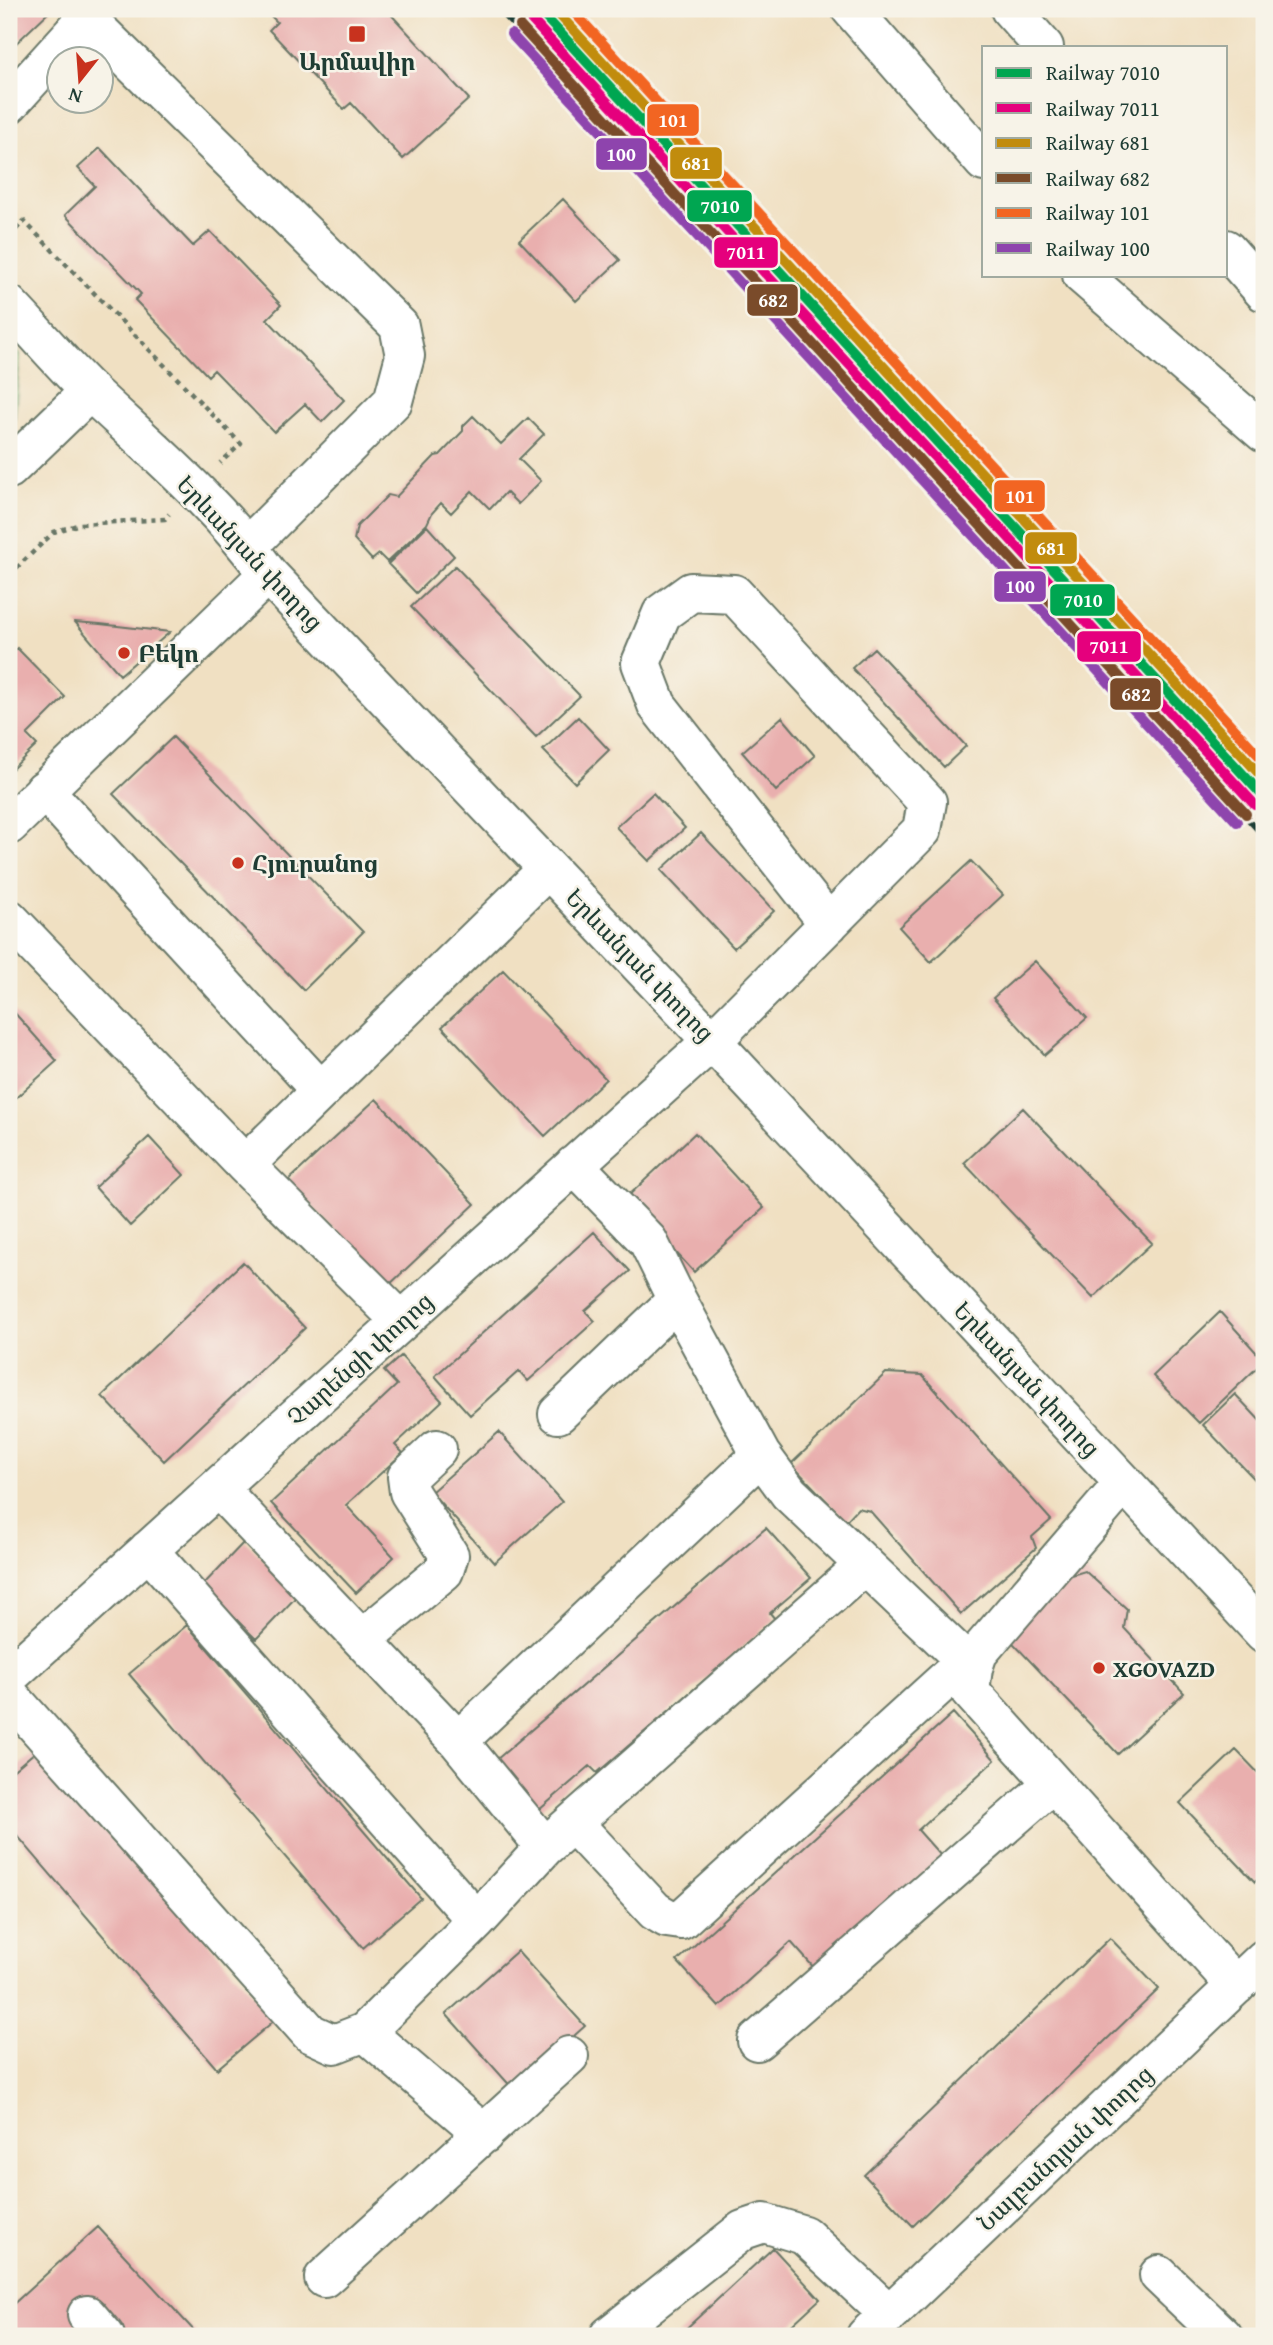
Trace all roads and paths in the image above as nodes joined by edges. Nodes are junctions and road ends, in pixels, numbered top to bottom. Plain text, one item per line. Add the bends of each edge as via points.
1 (851, 9) edge
2 (1010, 9) edge
3 (90, 13) edge
4 (1043, 46) edge
5 (9, 104) edge
6 (982, 160) edge
7 (24, 221) dead end
8 (9, 237) edge
9 (1228, 251) edge
10 (1083, 276) edge
11 (1264, 292) edge
12 (9, 305) edge
13 (90, 391) junction
14 (1264, 433) edge
15 (9, 470) edge
16 (9, 560) edge
17 (258, 560) junction
18 (17, 568) dead end
19 (44, 790) junction
20 (9, 825) edge
21 (548, 869) junction
22 (9, 919) edge
23 (829, 924) junction
24 (712, 1041) junction
25 (321, 1091) junction
26 (245, 1165) junction
27 (574, 1165) junction
28 (677, 1300) junction
29 (401, 1321) junction
30 (558, 1414) dead end
31 (438, 1448) dead end
32 (761, 1455) junction
33 (1124, 1483) junction
34 (218, 1488) junction
35 (148, 1550) junction
36 (865, 1565) junction
37 (1264, 1633) edge
38 (362, 1639) junction
39 (969, 1665) junction
40 (9, 1676) edge
41 (9, 1695) edge
42 (458, 1741) junction
43 (1053, 1783) junction
44 (559, 1835) junction
45 (477, 1921) junction
46 (1264, 1959) edge
47 (1236, 1986) junction
48 (365, 2032) junction
49 (757, 2041) dead end
50 (569, 2056) dead end
51 (484, 2134) junction
52 (1158, 2275) dead end
53 (324, 2278) dead end
54 (878, 2325) edge
55 (610, 2336) edge
56 (1223, 2336) edge

1 - 6 main road
2 - 4 main road
3 - 5 main road
3 - 17 main road via 399,326 405,356 393,401
7 - 8 path
9 - 11 main road
10 - 14 main road
12 - 13 main road, Երևանյան փողոց
13 - 15 main road
13 - 17 main road, Երևանյան փողոց via 193,488
16 - 18 path
17 - 19 main road
17 - 21 main road, Երևանյան փողոց
19 - 20 main road
19 - 25 main road
21 - 24 main road, Երևանյան փողոց
21 - 25 main road
22 - 26 main road
23 - 23 main road, Չարենցի փողոց via 657,705 641,663 662,612 691,592 734,594 927,802 922,830
23 - 24 main road, Չարենցի փողոց
24 - 27 main road, Չարենցի փողոց
24 - 33 main road, Երևանյան փողոց
25 - 26 main road
26 - 29 main road
27 - 28 main road via 648,1241
27 - 29 main road, Չարենցի փողոց
28 - 30 main road
28 - 32 main road
29 - 34 main road, Չարենցի փողոց
31 - 38 main road via 407,1477 409,1492 449,1555 444,1571
32 - 36 main road via 789,1493
32 - 42 main road
33 - 37 main road, Երևանյան փողոց
33 - 39 main road
34 - 35 main road, Չարենցի փողոց
34 - 38 main road
35 - 40 main road, Չարենցի փողոց
35 - 45 main road
36 - 39 main road
36 - 44 main road
38 - 42 main road
39 - 43 main road via 970,1691
39 - 44 main road via 681,1920 655,1911
41 - 48 main road via 310,2033 334,2044
42 - 44 main road
43 - 47 main road
43 - 49 main road
44 - 45 main road
45 - 48 main road
46 - 47 main road, Նալբանդյան փողոց
47 - 54 main road, Նալբանդյան փողոց
48 - 51 main road
50 - 51 main road
51 - 53 main road
52 - 56 main road
54 - 55 main road via 804,2235 764,2223 743,2230

